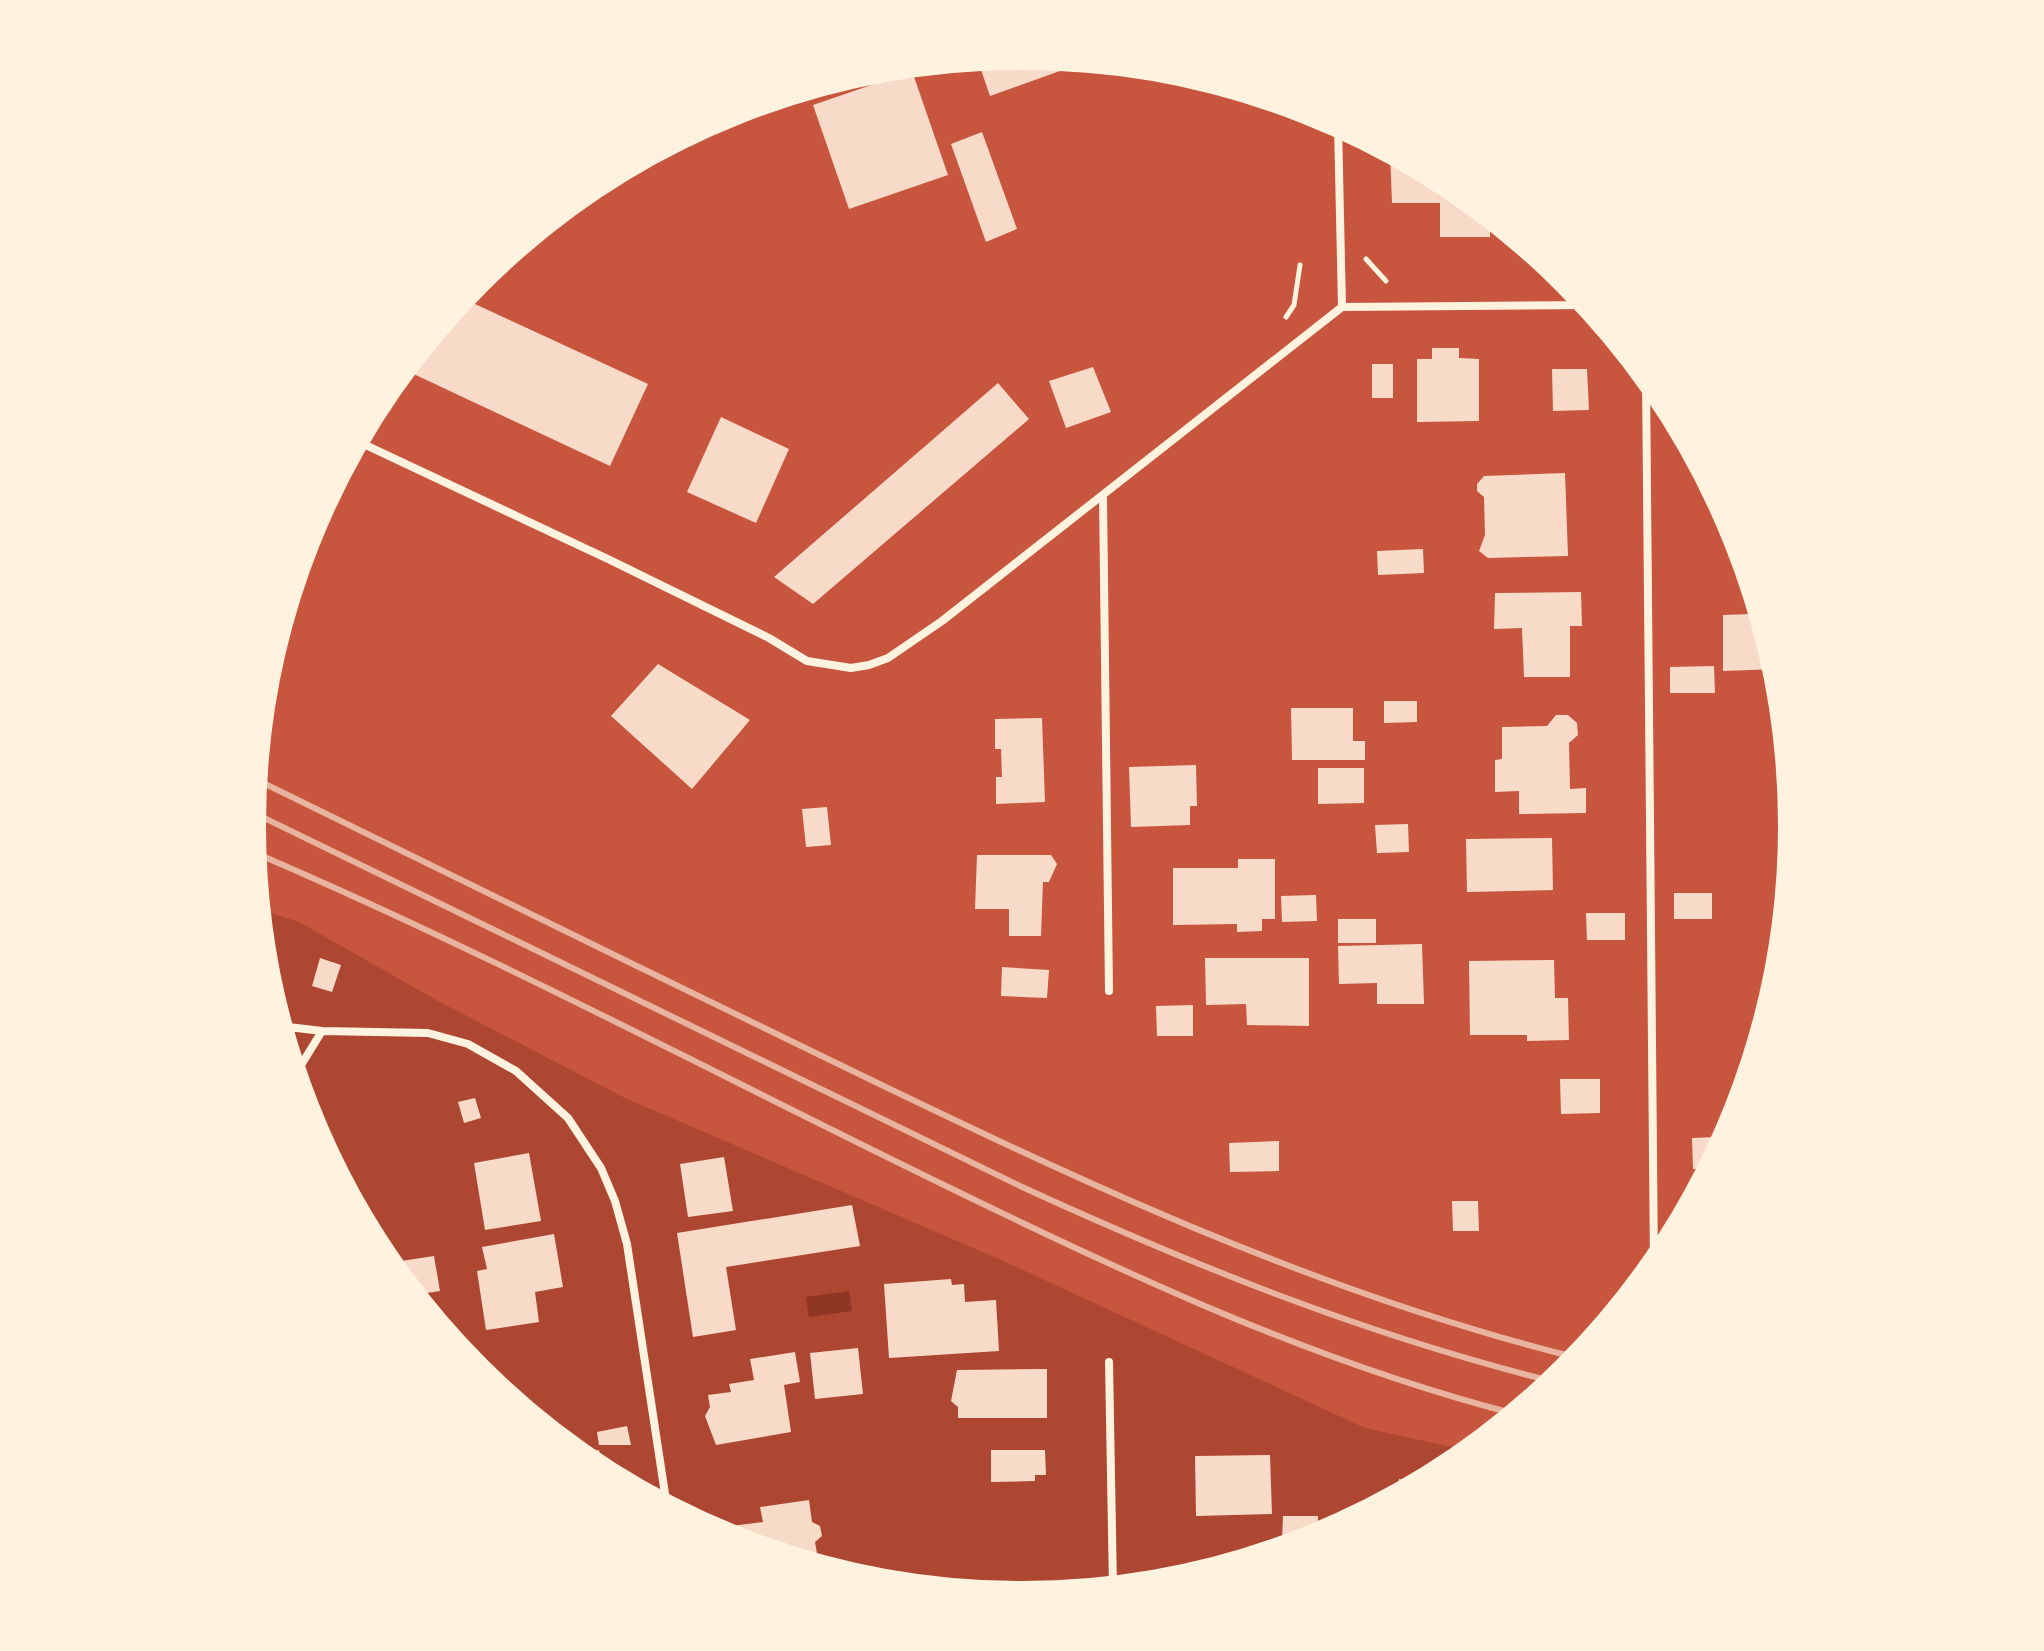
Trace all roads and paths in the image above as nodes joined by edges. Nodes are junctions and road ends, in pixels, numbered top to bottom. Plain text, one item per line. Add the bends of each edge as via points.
1 (1338, 138) edge
2 (1364, 257) dead end
3 (1400, 285) dead end
4 (1572, 305) edge
5 (1342, 307) junction
6 (1646, 397) edge
7 (367, 446) edge
8 (1103, 496) junction
9 (1109, 991) dead end
10 (292, 1027) edge
11 (322, 1031) junction
12 (303, 1062) edge
13 (1654, 1243) edge
14 (1109, 1362) dead end
15 (665, 1493) edge
16 (1113, 1578) edge

1 - 5 street
2 - 3 path via 1387,282
4 - 5 street
5 - 8 street
6 - 13 street
7 - 8 street via 610,560 807,661 851,668 888,658
8 - 9 street
10 - 11 street
11 - 12 street
11 - 15 street via 428,1033 468,1044 537,1087 584,1140 615,1201 627,1244
14 - 16 street

